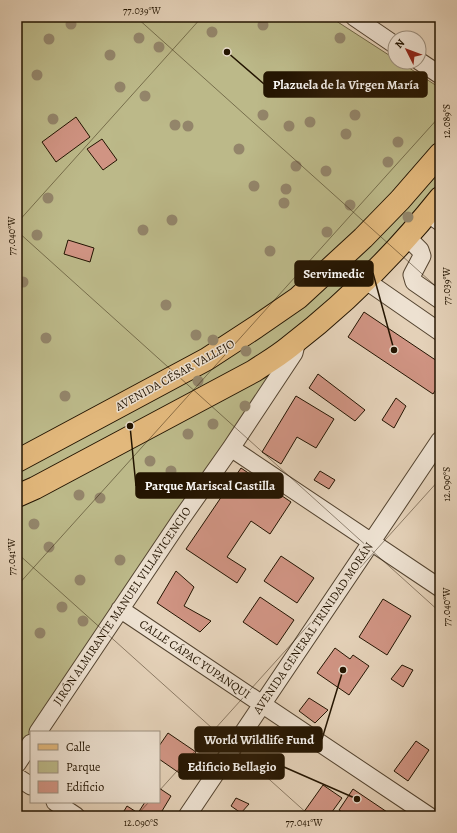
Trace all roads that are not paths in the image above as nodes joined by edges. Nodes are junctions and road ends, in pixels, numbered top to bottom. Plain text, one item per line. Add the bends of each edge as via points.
1 (354, 17) edge
2 (387, 40) edge
3 (427, 66) edge
4 (440, 75) edge
5 (440, 154) edge
6 (436, 211) edge
7 (407, 237) junction
8 (365, 280) junction
9 (440, 300) edge
10 (440, 332) edge
11 (298, 340) junction
12 (440, 440) edge
13 (42, 448) junction
14 (231, 448) junction
15 (17, 461) edge
16 (56, 476) junction
17 (17, 480) edge
18 (17, 492) edge
19 (17, 496) edge
20 (371, 542) junction
21 (440, 588) edge
22 (120, 609) junction
23 (262, 704) junction
24 (39, 731) edge
25 (30, 744) edge
26 (17, 764) edge
27 (17, 777) edge
28 (30, 785) edge
29 (56, 803) edge
30 (76, 816) edge
31 (187, 816) edge
32 (429, 816) edge

1 - 2 street
3 - 4 street
5 - 13 main road, AVENIDA CÉSAR VALLEJO via 363,238 298,298 207,359
6 - 7 main road
7 - 8 main road
7 - 9 street via 420,250 422,256 412,275 414,282
8 - 10 street
8 - 11 main road
11 - 14 street, JIRÓN ALMIRANTE MANUEL VILLAVICENCIO via 294,353
11 - 16 main road via 254,371
12 - 20 street, AVENIDA GENERAL TRINIDAD MORÁN
13 - 15 main road, AVENIDA CÉSAR VALLEJO
13 - 16 main road via 38,461 40,467 44,472
14 - 20 street
14 - 22 street, JIRÓN ALMIRANTE MANUEL VILLAVICENCIO
16 - 19 main road
17 - 18 main road
20 - 21 street
20 - 23 street, AVENIDA GENERAL TRINIDAD MORÁN
22 - 23 street, CALLE CÁPAC YUPANQUI
22 - 24 street, JIRÓN ALMIRANTE MANUEL VILLAVICENCIO
23 - 31 street, AVENIDA GENERAL TRINIDAD MORÁN
23 - 32 street, CALLE CÁPAC YUPANQUI
25 - 26 street
27 - 28 street
29 - 30 street

